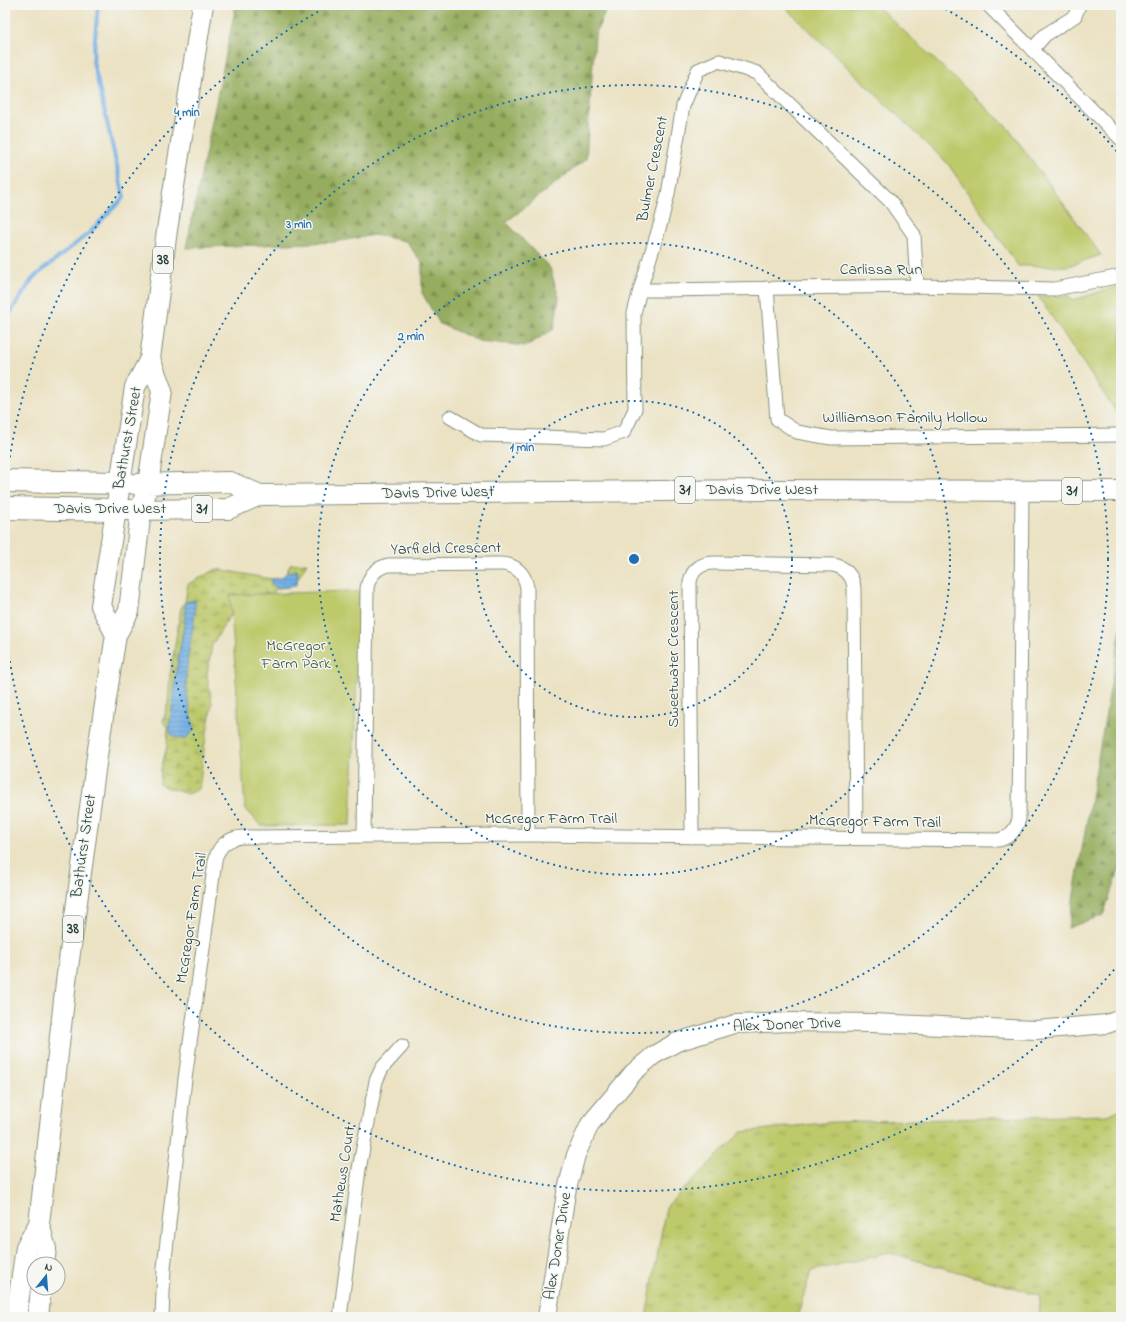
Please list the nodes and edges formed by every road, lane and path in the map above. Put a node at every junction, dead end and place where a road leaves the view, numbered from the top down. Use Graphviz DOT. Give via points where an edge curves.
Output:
graph roads {
  1 [pos="204,5"];
  2 [pos="988,5"];
  3 [pos="1080,5"];
  4 [pos="1032,50"];
  5 [pos="1121,139"];
  6 [pos="1121,276"];
  7 [pos="917,286"];
  8 [pos="767,288"];
  9 [pos="640,290"];
  10 [pos="150,359"];
  11 [pos="450,417"];
  12 [pos="1121,435"];
  13 [pos="5,481"];
  14 [pos="120,483"];
  15 [pos="148,484"];
  16 [pos="1022,491"];
  17 [pos="1121,491"];
  18 [pos="260,495"];
  19 [pos="5,508"];
  20 [pos="116,510"];
  21 [pos="141,510"];
  22 [pos="116,635"];
  23 [pos="528,835"];
  24 [pos="364,836"];
  25 [pos="692,837"];
  26 [pos="856,838"];
  27 [pos="1121,1019"];
  28 [pos="402,1046"];
  29 [pos="39,1224"];
  30 [pos="45,1256"];
  31 [pos="40,1296"];
  32 [pos="16,1317"];
  33 [pos="38,1317"];
  34 [pos="162,1317"];
  35 [pos="340,1317"];
  36 [pos="547,1317"];
  1 -- 10 [label="main road, Bathurst Street / 38" via="166,230"];
  2 -- 4 [label="street"];
  3 -- 4 [label="street" via="1075,16 1045,35"];
  4 -- 5 [label="street"];
  6 -- 7 [label="street, Carlissa Run" via="1056,289"];
  7 -- 8 [label="street, Carlissa Run"];
  7 -- 9 [label="street, Bulmer Crescent" via="914,235 890,201 757,73 719,61 698,70 683,106 668,194"];
  8 -- 9 [label="street, Carlissa Run"];
  8 -- 12 [label="street, Williamson Family Hollow" via="777,419 797,432 831,438"];
  9 -- 11 [label="street, Bulmer Crescent" via="634,313 635,409 624,432 604,439 481,435"];
  10 -- 14 [label="main road, Bathurst Street / 38" via="134,387"];
  10 -- 15 [label="main road, Bathurst Street / 38" via="162,391"];
  13 -- 14 [label="highway, Davis Drive West / 31"];
  14 -- 15 [label="main road, Davis Drive West / 31"];
  14 -- 20 [label="main road, Bathurst Street / 38"];
  15 -- 18 [label="main road, Davis Drive West / 31" via="230,482"];
  15 -- 21 [label="main road, Bathurst Street / 38"];
  16 -- 17 [label="main road, Davis Drive West / 31"];
  16 -- 18 [label="main road, Davis Drive West / 31" via="757,490"];
  16 -- 26 [label="street, McGregor Farm Trail" via="1017,825 1009,835 998,840"];
  18 -- 21 [label="main road, Davis Drive West / 31" via="228,509"];
  19 -- 20 [label="highway, Davis Drive West / 31"];
  20 -- 21 [label="main road, Davis Drive West / 31"];
  20 -- 22 [label="main road, Bathurst Street / 38" via="101,606"];
  21 -- 22 [label="main road, Bathurst Street / 38" via="129,611"];
  22 -- 29 [label="main road, Bathurst Street / 38" via="66,982"];
  23 -- 24 [label="street, McGregor Farm Trail"];
  23 -- 24 [label="street, Yarfield Crescent" via="527,588 523,577 515,568 492,564 388,565 378,569 370,578 367,588"];
  23 -- 25 [label="street, McGregor Farm Trail"];
  24 -- 34 [label="street, McGregor Farm Trail" via="243,836 227,842 218,852 185,1079 164,1268"];
  25 -- 26 [label="street, McGregor Farm Trail"];
  25 -- 26 [label="street, Sweetwater Crescent" via="690,582 699,566 714,563 833,565 843,569 853,581"];
  27 -- 36 [label="street, Alex Doner Drive" via="1107,1024 1036,1030 872,1023 735,1024 677,1042 654,1055 634,1072 590,1124 576,1155 566,1193"];
  28 -- 35 [label="street, Mathews Court" via="382,1068 376,1081 360,1169"];
  29 -- 30 [label="main road, Bathurst Street / 38" via="46,1249"];
  29 -- 32 [label="main road, Bathurst Street / 38" via="26,1248"];
  31 -- 33 [label="main road"];
}
